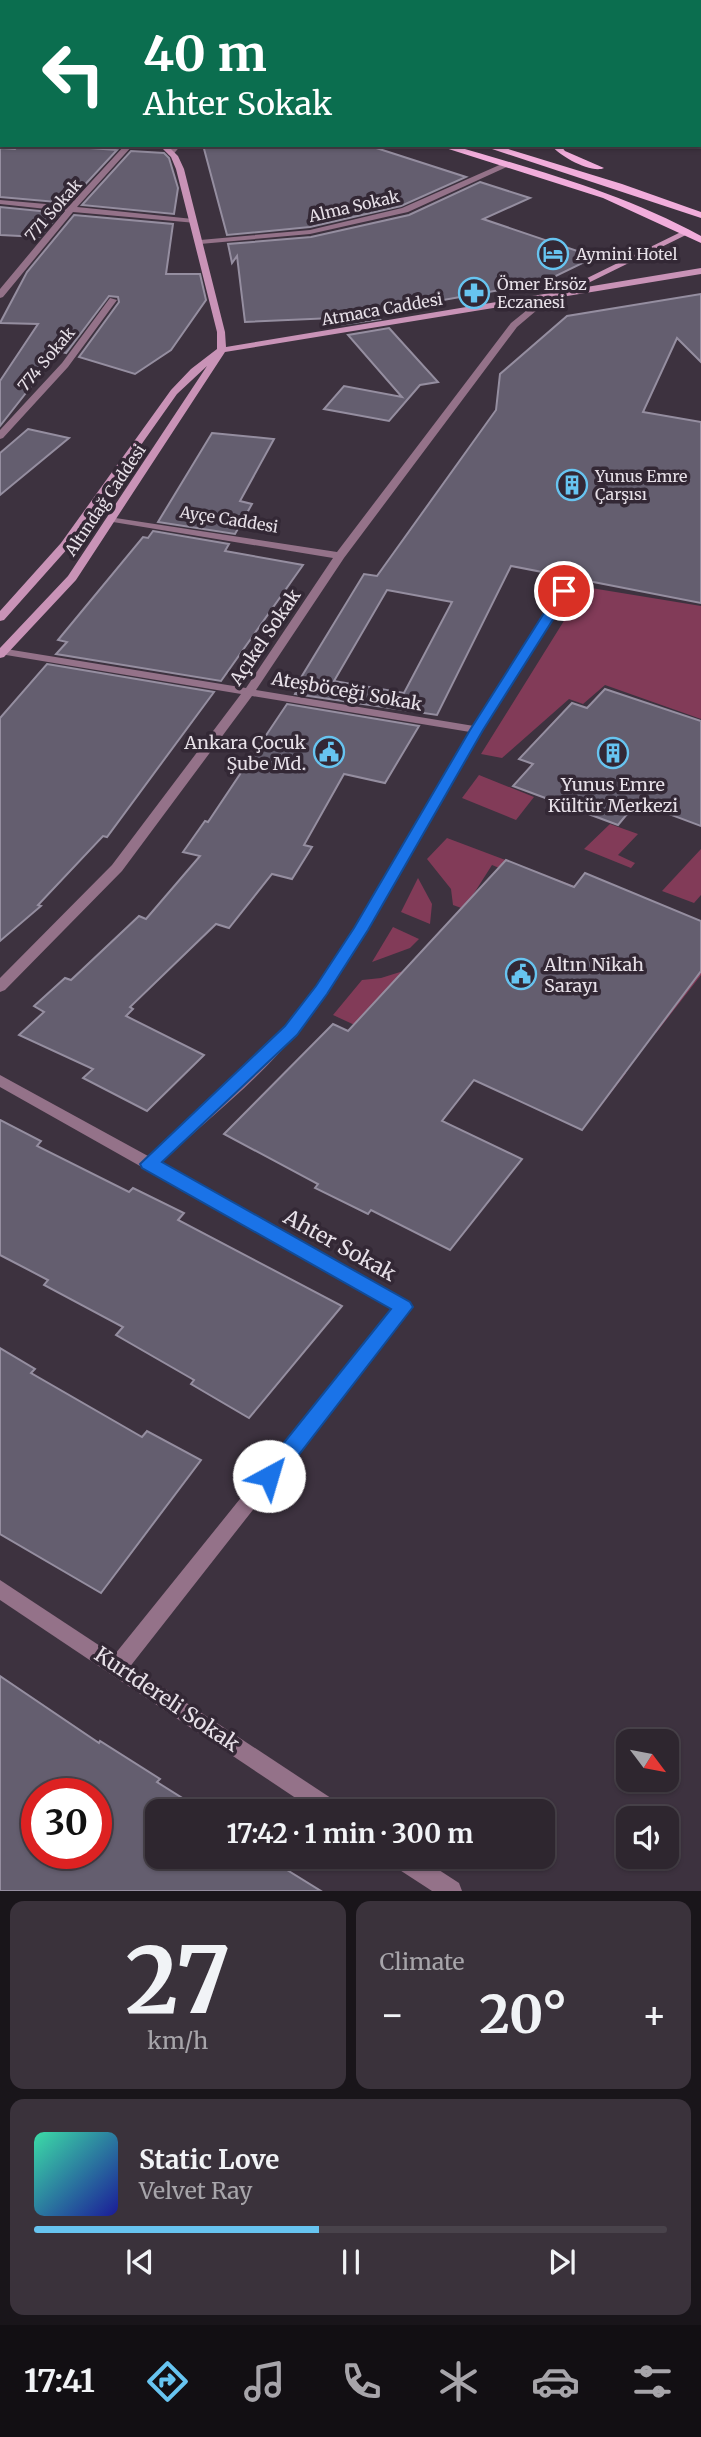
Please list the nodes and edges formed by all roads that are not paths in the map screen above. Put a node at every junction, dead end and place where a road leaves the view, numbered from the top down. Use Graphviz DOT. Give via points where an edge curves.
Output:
graph roads {
  1 [pos="128,147"];
  2 [pos="446,147"];
  3 [pos="488,147"];
  4 [pos="557,147"];
  5 [pos="174,150"];
  6 [pos="507,166"];
  7 [pos="0,202"];
  8 [pos="71,209"];
  9 [pos="701,214"];
  10 [pos="193,221"];
  11 [pos="688,232"];
  12 [pos="701,240"];
  13 [pos="200,242"];
  14 [pos="701,271"];
  15 [pos="0,295"];
  16 [pos="547,297"];
  17 [pos="113,300"];
  18 [pos="222,350"];
  19 [pos="0,436"];
  20 [pos="113,519"];
  21 [pos="340,556"];
  22 [pos="564,591"];
  23 [pos="0,618"];
  24 [pos="1,652"];
  25 [pos="249,692"];
  26 [pos="477,730"];
  27 [pos="0,987"];
  28 [pos="0,1080"];
  29 [pos="149,1164"];
  30 [pos="0,1589"];
  31 [pos="118,1666"];
  32 [pos="315,1799"];
  33 [pos="418,1869"];
  34 [pos="451,1891"];
  1 -- 8 [label="street, 771 Sokak"];
  2 -- 6 [label="main road"];
  3 -- 9 [label="main road"];
  4 -- 9 [label="main road" via="571,158 629,179"];
  5 -- 10 [label="main road"];
  6 -- 11 [label="main road" via="647,211"];
  6 -- 13 [label="street, Alma Sokak" via="405,210 310,232"];
  7 -- 8 [label="street"];
  8 -- 10 [label="street"];
  8 -- 15 [label="street, 771 Sokak"];
  10 -- 13 [label="main road"];
  11 -- 12 [label="main road"];
  11 -- 16 [label="main road, Atmaca Caddesi"];
  13 -- 18 [label="main road"];
  14 -- 16 [label="main road, Atmaca Caddesi"];
  16 -- 18 [label="main road, Atmaca Caddesi"];
  16 -- 21 [label="street, Açıkel Sokak" via="514,326"];
  17 -- 19 [label="street, 774 Sokak" via="65,365"];
  18 -- 20 [label="main road, Altındağ Caddesi"];
  18 -- 23 [label="main road, Altındağ Caddesi" via="179,386 65,545"];
  20 -- 21 [label="street, Ayçe Caddesi"];
  20 -- 24 [label="main road, Altındağ Caddesi" via="72,578"];
  21 -- 25 [label="street, Açıkel Sokak"];
  22 -- 26 [label="street"];
  24 -- 25 [label="street, Ateşböceği Sokak"];
  25 -- 26 [label="street, Ateşböceği Sokak"];
  25 -- 27 [label="street, Açıkel Sokak" via="117,869"];
  26 -- 29 [label="street" via="360,930 291,1031"];
  28 -- 29 [label="street, Ahter Sokak"];
  29 -- 31 [label="street, Ahter Sokak" via="404,1307"];
  30 -- 31 [label="street, Kurtdereli Sokak"];
  31 -- 32 [label="street, Kurtdereli Sokak"];
  33 -- 34 [label="street"];
}
